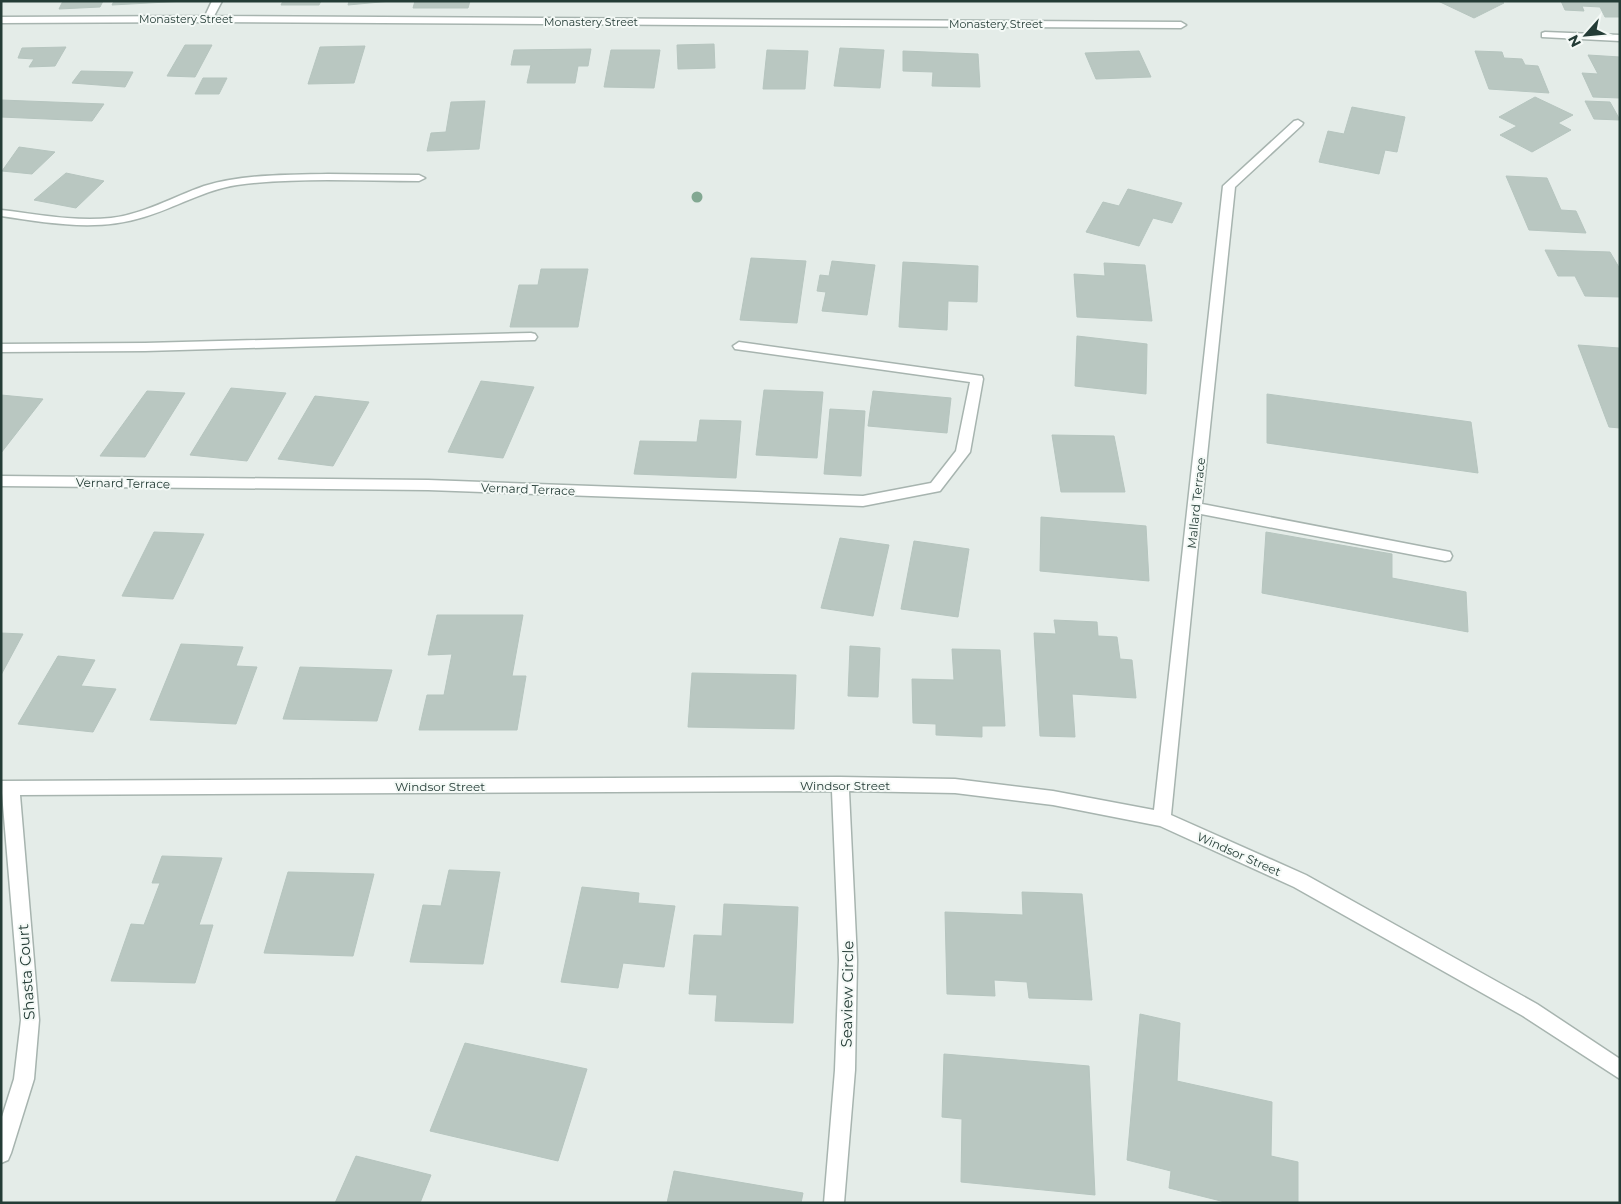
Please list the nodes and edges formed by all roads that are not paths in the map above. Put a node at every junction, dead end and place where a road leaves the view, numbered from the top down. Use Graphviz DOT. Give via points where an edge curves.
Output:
graph roads {
  1 [pos="217,1"];
  2 [pos="208,19"];
  3 [pos="1,20"];
  4 [pos="1181,25"];
  5 [pos="1545,35"];
  6 [pos="1620,38"];
  7 [pos="1298,123"];
  8 [pos="419,178"];
  9 [pos="1,213"];
  10 [pos="531,337"];
  11 [pos="739,346"];
  12 [pos="1,348"];
  13 [pos="1,481"];
  14 [pos="1195,508"];
  15 [pos="1445,556"];
  16 [pos="840,784"];
  17 [pos="6,788"];
  18 [pos="1162,819"];
  19 [pos="1620,1070"];
  20 [pos="1,1153"];
  21 [pos="834,1203"];
  1 -- 2 [label="street"];
  2 -- 3 [label="street, Monastery Street"];
  2 -- 4 [label="street, Monastery Street"];
  5 -- 6 [label="street"];
  7 -- 14 [label="street, Mallard Terrace" via="1229,186"];
  8 -- 9 [label="street" via="303,178 236,182 127,218 102,222"];
  10 -- 12 [label="street"];
  11 -- 13 [label="street, Vernard Terrace" via="977,379 963,452 935,487 863,501 428,485"];
  14 -- 15 [label="street"];
  14 -- 18 [label="street, Mallard Terrace"];
  16 -- 17 [label="street, Windsor Street"];
  16 -- 18 [label="street, Windsor Street" via="955,786 1053,798"];
  16 -- 21 [label="street, Seaview Circle" via="848,960 845,1070"];
  17 -- 20 [label="street, Shasta Court" via="30,1020 24,1079"];
  18 -- 19 [label="street, Windsor Street" via="1300,880 1530,1010"];
}
